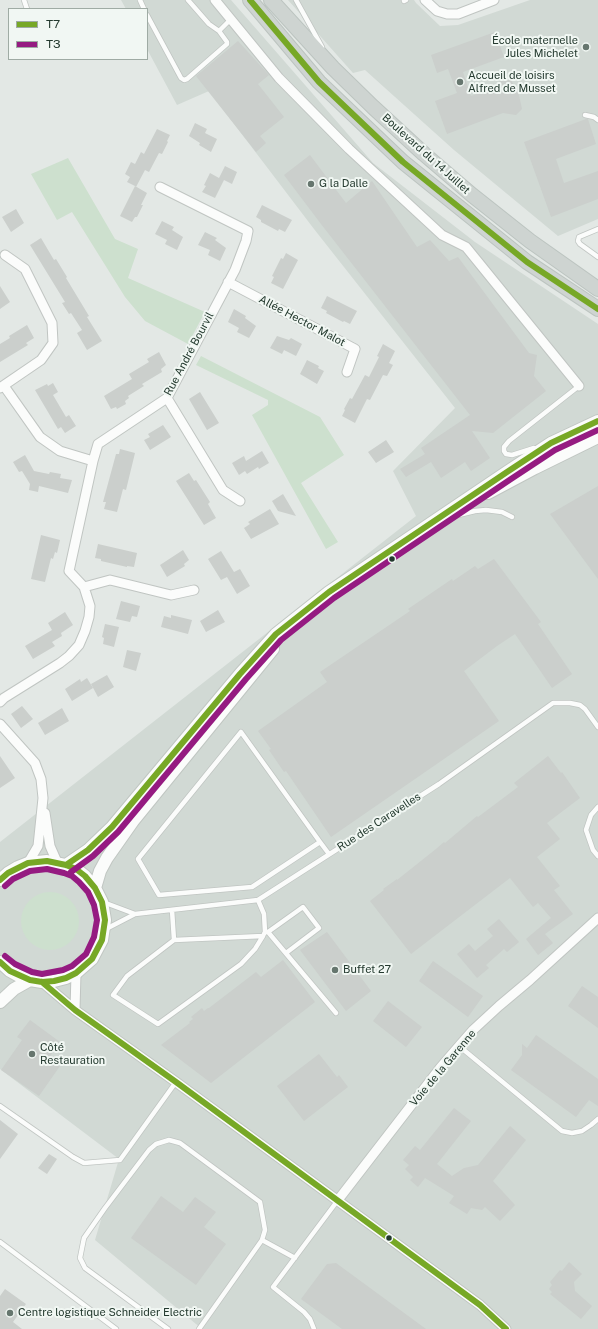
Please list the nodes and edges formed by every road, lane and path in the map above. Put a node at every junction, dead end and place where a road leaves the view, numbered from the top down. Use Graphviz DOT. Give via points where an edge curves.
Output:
graph roads {
  1 [pos="188,0"];
  2 [pos="215,0"];
  3 [pos="250,0"];
  4 [pos="271,0"];
  5 [pos="296,0"];
  6 [pos="425,0"];
  7 [pos="494,0"];
  8 [pos="148,17"];
  9 [pos="231,19"];
  10 [pos="219,32"];
  11 [pos="333,68"];
  12 [pos="585,115"];
  13 [pos="598,120"];
  14 [pos="160,187"];
  15 [pos="598,229"];
  16 [pos="5,255"];
  17 [pos="598,256"];
  18 [pos="228,282"];
  19 [pos="598,289"];
  20 [pos="597,309"];
  21 [pos="347,372"];
  22 [pos="579,386"];
  23 [pos="2,387"];
  24 [pos="167,398"];
  25 [pos="598,421"];
  26 [pos="598,437"];
  27 [pos="551,443"];
  28 [pos="93,461"];
  29 [pos="240,501"];
  30 [pos="512,517"];
  31 [pos="450,518"];
  32 [pos="84,587"];
  33 [pos="194,590"];
  34 [pos="0,702"];
  35 [pos="0,724"];
  36 [pos="598,727"];
  37 [pos="42,798"];
  38 [pos="598,807"];
  39 [pos="320,842"];
  40 [pos="329,854"];
  41 [pos="598,856"];
  42 [pos="28,863"];
  43 [pos="62,863"];
  44 [pos="0,880"];
  45 [pos="95,888"];
  46 [pos="258,900"];
  47 [pos="102,902"];
  48 [pos="172,910"];
  49 [pos="135,914"];
  50 [pos="598,918"];
  51 [pos="104,930"];
  52 [pos="265,933"];
  53 [pos="174,940"];
  54 [pos="286,953"];
  55 [pos="0,962"];
  56 [pos="76,973"];
  57 [pos="36,981"];
  58 [pos="0,1002"];
  59 [pos="75,1010"];
  60 [pos="336,1013"];
  61 [pos="459,1046"];
  62 [pos="176,1082"];
  63 [pos="0,1106"];
  64 [pos="598,1119"];
  65 [pos="338,1200"];
  66 [pos="262,1240"];
  67 [pos="0,1242"];
  68 [pos="295,1258"];
  69 [pos="116,1329"];
  70 [pos="168,1329"];
  71 [pos="199,1329"];
  72 [pos="314,1329"];
  73 [pos="506,1329"];
  1 -- 10 [label="lane" via="209,25"];
  2 -- 9 [label="street"];
  3 -- 20 [label="main road, Boulevard du 14 Juillet" via="319,82 404,162 527,262"];
  4 -- 11 [label="main road, Boulevard du 14 Juillet"];
  5 -- 11 [label="lane"];
  6 -- 7 [label="street" via="437,11 447,14 458,14"];
  8 -- 10 [label="lane" via="184,80 227,44"];
  9 -- 10 [label="lane"];
  9 -- 22 [label="street" via="280,78 349,149 442,235 466,247"];
  11 -- 19 [label="main road, Boulevard du 14 Juillet" via="413,144 472,195 530,241"];
  12 -- 13 [label="lane" via="594,116"];
  14 -- 18 [label="street, Rue André Bourvil" via="248,231 235,270"];
  15 -- 17 [label="lane" via="579,237 578,242"];
  16 -- 23 [label="street" via="25,269 52,323 53,344 41,360"];
  18 -- 21 [label="street, Allée Hector Malot" via="355,349"];
  18 -- 24 [label="street, Rue André Bourvil"];
  22 -- 27 [label="lane" via="509,441 504,451 512,455"];
  23 -- 28 [label="street" via="40,437 60,451"];
  24 -- 28 [label="street, Rue André Bourvil" via="98,444"];
  24 -- 29 [label="street" via="223,490"];
  25 -- 27 [label="main road"];
  26 -- 31 [label="main road" via="501,486"];
  27 -- 43 [label="main road" via="329,592 276,634 112,827 88,850"];
  28 -- 32 [label="street, Rue André Bourvil" via="69,571"];
  30 -- 31 [label="lane" via="502,512 486,510"];
  31 -- 45 [label="main road" via="304,618 275,647 133,821 107,858"];
  32 -- 33 [label="street" via="110,580 171,595"];
  32 -- 34 [label="street" via="90,606 89,617 79,645 70,656"];
  35 -- 37 [label="street" via="35,763 41,779"];
  36 -- 40 [label="lane, Rue des Caravelles" via="580,705 553,703 439,784"];
  37 -- 42 [label="street" via="38,846"];
  37 -- 43 [label="street" via="50,846"];
  38 -- 41 [label="lane" via="590,815 586,830 593,850"];
  39 -- 39 [label="lane" via="241,732 138,859 159,895 252,887"];
  39 -- 40 [label="lane"];
  40 -- 46 [label="lane, Rue des Caravelles"];
  42 -- 43 [label="main road"];
  42 -- 44 [label="main road"];
  43 -- 45 [label="main road" via="76,869"];
  45 -- 47 [label="main road"];
  46 -- 48 [label="lane, Rue des Caravelles"];
  46 -- 52 [label="lane" via="264,914"];
  47 -- 49 [label="lane"];
  47 -- 51 [label="main road"];
  48 -- 49 [label="lane, Rue des Caravelles"];
  48 -- 53 [label="lane"];
  49 -- 51 [label="lane"];
  50 -- 61 [label="street, Voie de la Garenne" via="498,1006"];
  51 -- 56 [label="main road" via="95,954"];
  52 -- 53 [label="lane"];
  52 -- 53 [label="lane" via="241,964 158,1024 113,995 127,976"];
  52 -- 54 [label="lane"];
  52 -- 54 [label="lane" via="303,907 319,928"];
  54 -- 60 [label="lane"];
  55 -- 57 [label="main road" via="19,976"];
  56 -- 57 [label="main road" via="54,981"];
  56 -- 59 [label="street"];
  57 -- 58 [label="main road" via="14,989"];
  57 -- 59 [label="street"];
  59 -- 62 [label="street"];
  61 -- 64 [label="lane" via="562,1131 582,1131"];
  61 -- 65 [label="street, Voie de la Garenne"];
  62 -- 63 [label="lane" via="120,1160 84,1163"];
  62 -- 65 [label="street"];
  65 -- 68 [label="lane"];
  65 -- 73 [label="street" via="480,1306"];
  66 -- 68 [label="lane"];
  66 -- 70 [label="lane" via="265,1230 260,1202 180,1143 168,1140 156,1144 149,1150 84,1238 80,1258 85,1268"];
  66 -- 71 [label="lane"];
  67 -- 69 [label="lane"];
  68 -- 72 [label="lane" via="273,1287 304,1312"];
}
